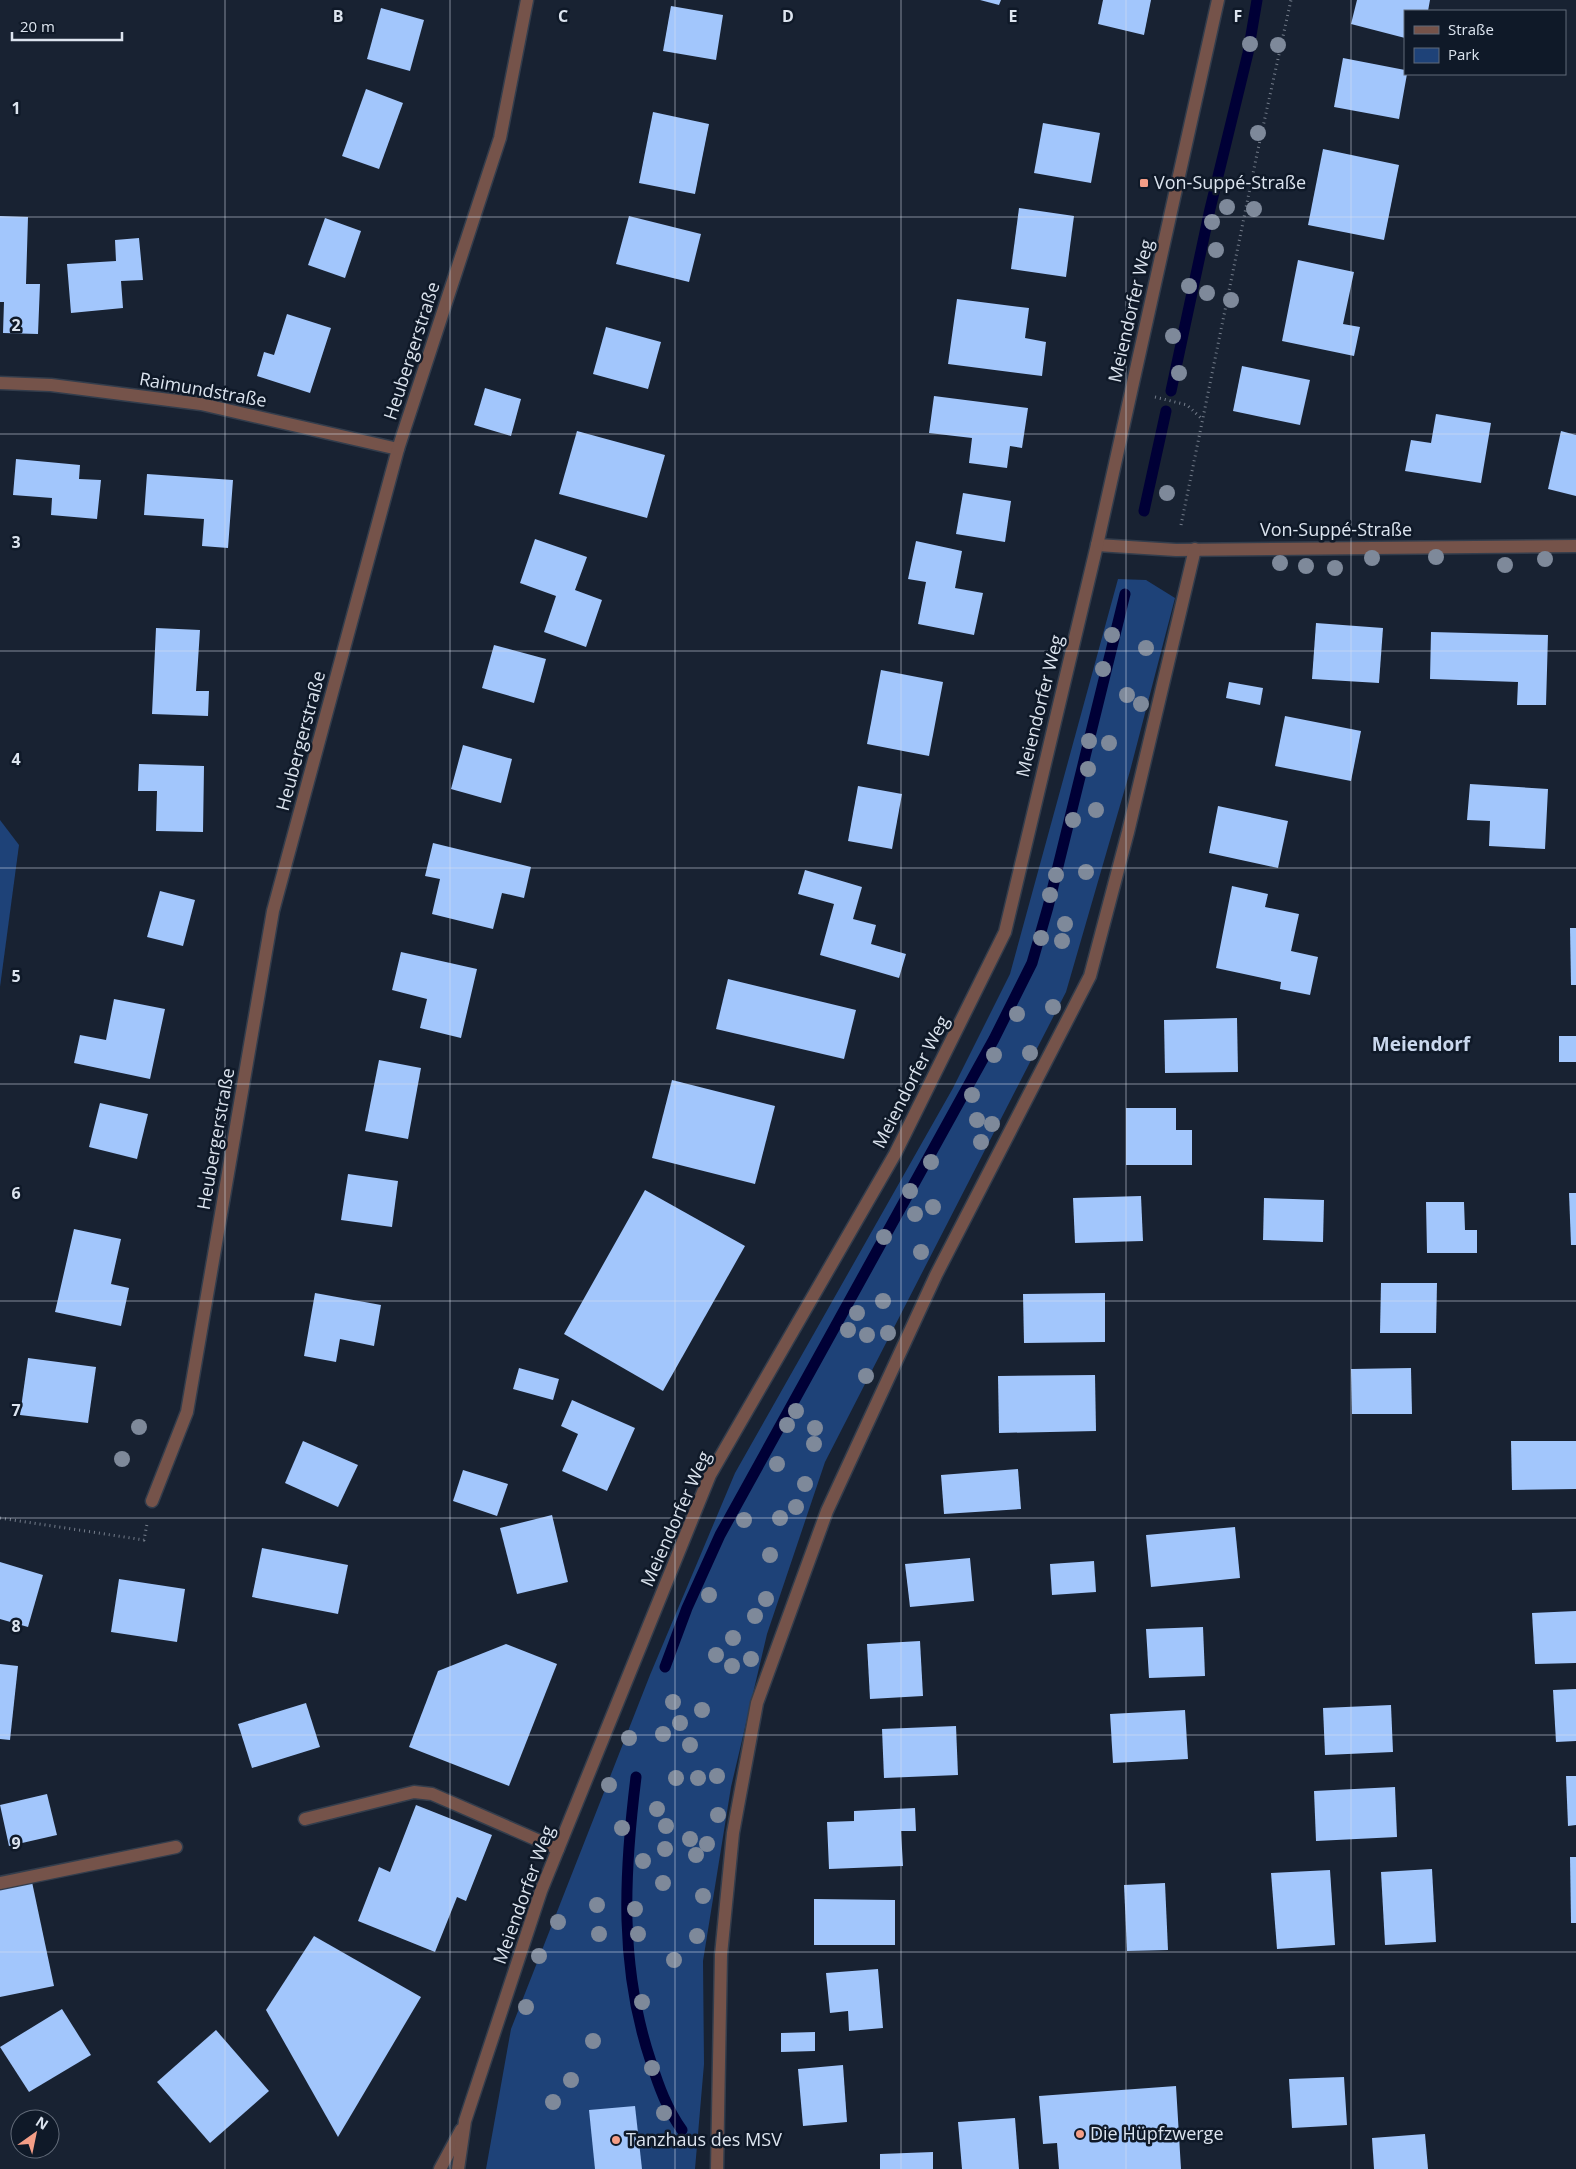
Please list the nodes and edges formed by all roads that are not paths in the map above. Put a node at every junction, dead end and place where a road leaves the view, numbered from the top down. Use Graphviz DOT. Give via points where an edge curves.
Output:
graph roads {
  1 [pos="527,0"];
  2 [pos="1218,0"];
  3 [pos="0,383"];
  4 [pos="398,449"];
  5 [pos="1097,545"];
  6 [pos="1576,546"];
  7 [pos="1196,549"];
  8 [pos="152,1502"];
  9 [pos="305,1818"];
  10 [pos="176,1847"];
  11 [pos="558,1849"];
  12 [pos="0,1883"];
  13 [pos="465,2121"];
  14 [pos="440,2169"];
  15 [pos="458,2169"];
  16 [pos="717,2169"];
  1 -- 4 [label="street, Heubergerstraße" via="500,138"];
  2 -- 5 [label="street, Meiendorfer Weg"];
  3 -- 4 [label="street, Raimundstraße" via="51,385 201,404"];
  4 -- 8 [label="street, Heubergerstraße" via="273,911 187,1412"];
  5 -- 7 [label="street, Von-Suppé-Straße"];
  5 -- 11 [label="street, Meiendorfer Weg" via="1005,932 895,1154 710,1476"];
  6 -- 7 [label="street, Von-Suppé-Straße"];
  7 -- 16 [label="street" via="1090,976 936,1275 827,1511 757,1703 733,1833 721,1955"];
  9 -- 11 [label="street" via="414,1792 432,1794"];
  10 -- 12 [label="street"];
  11 -- 13 [label="street, Meiendorfer Weg"];
  13 -- 14 [label="street"];
  13 -- 15 [label="street"];
}
